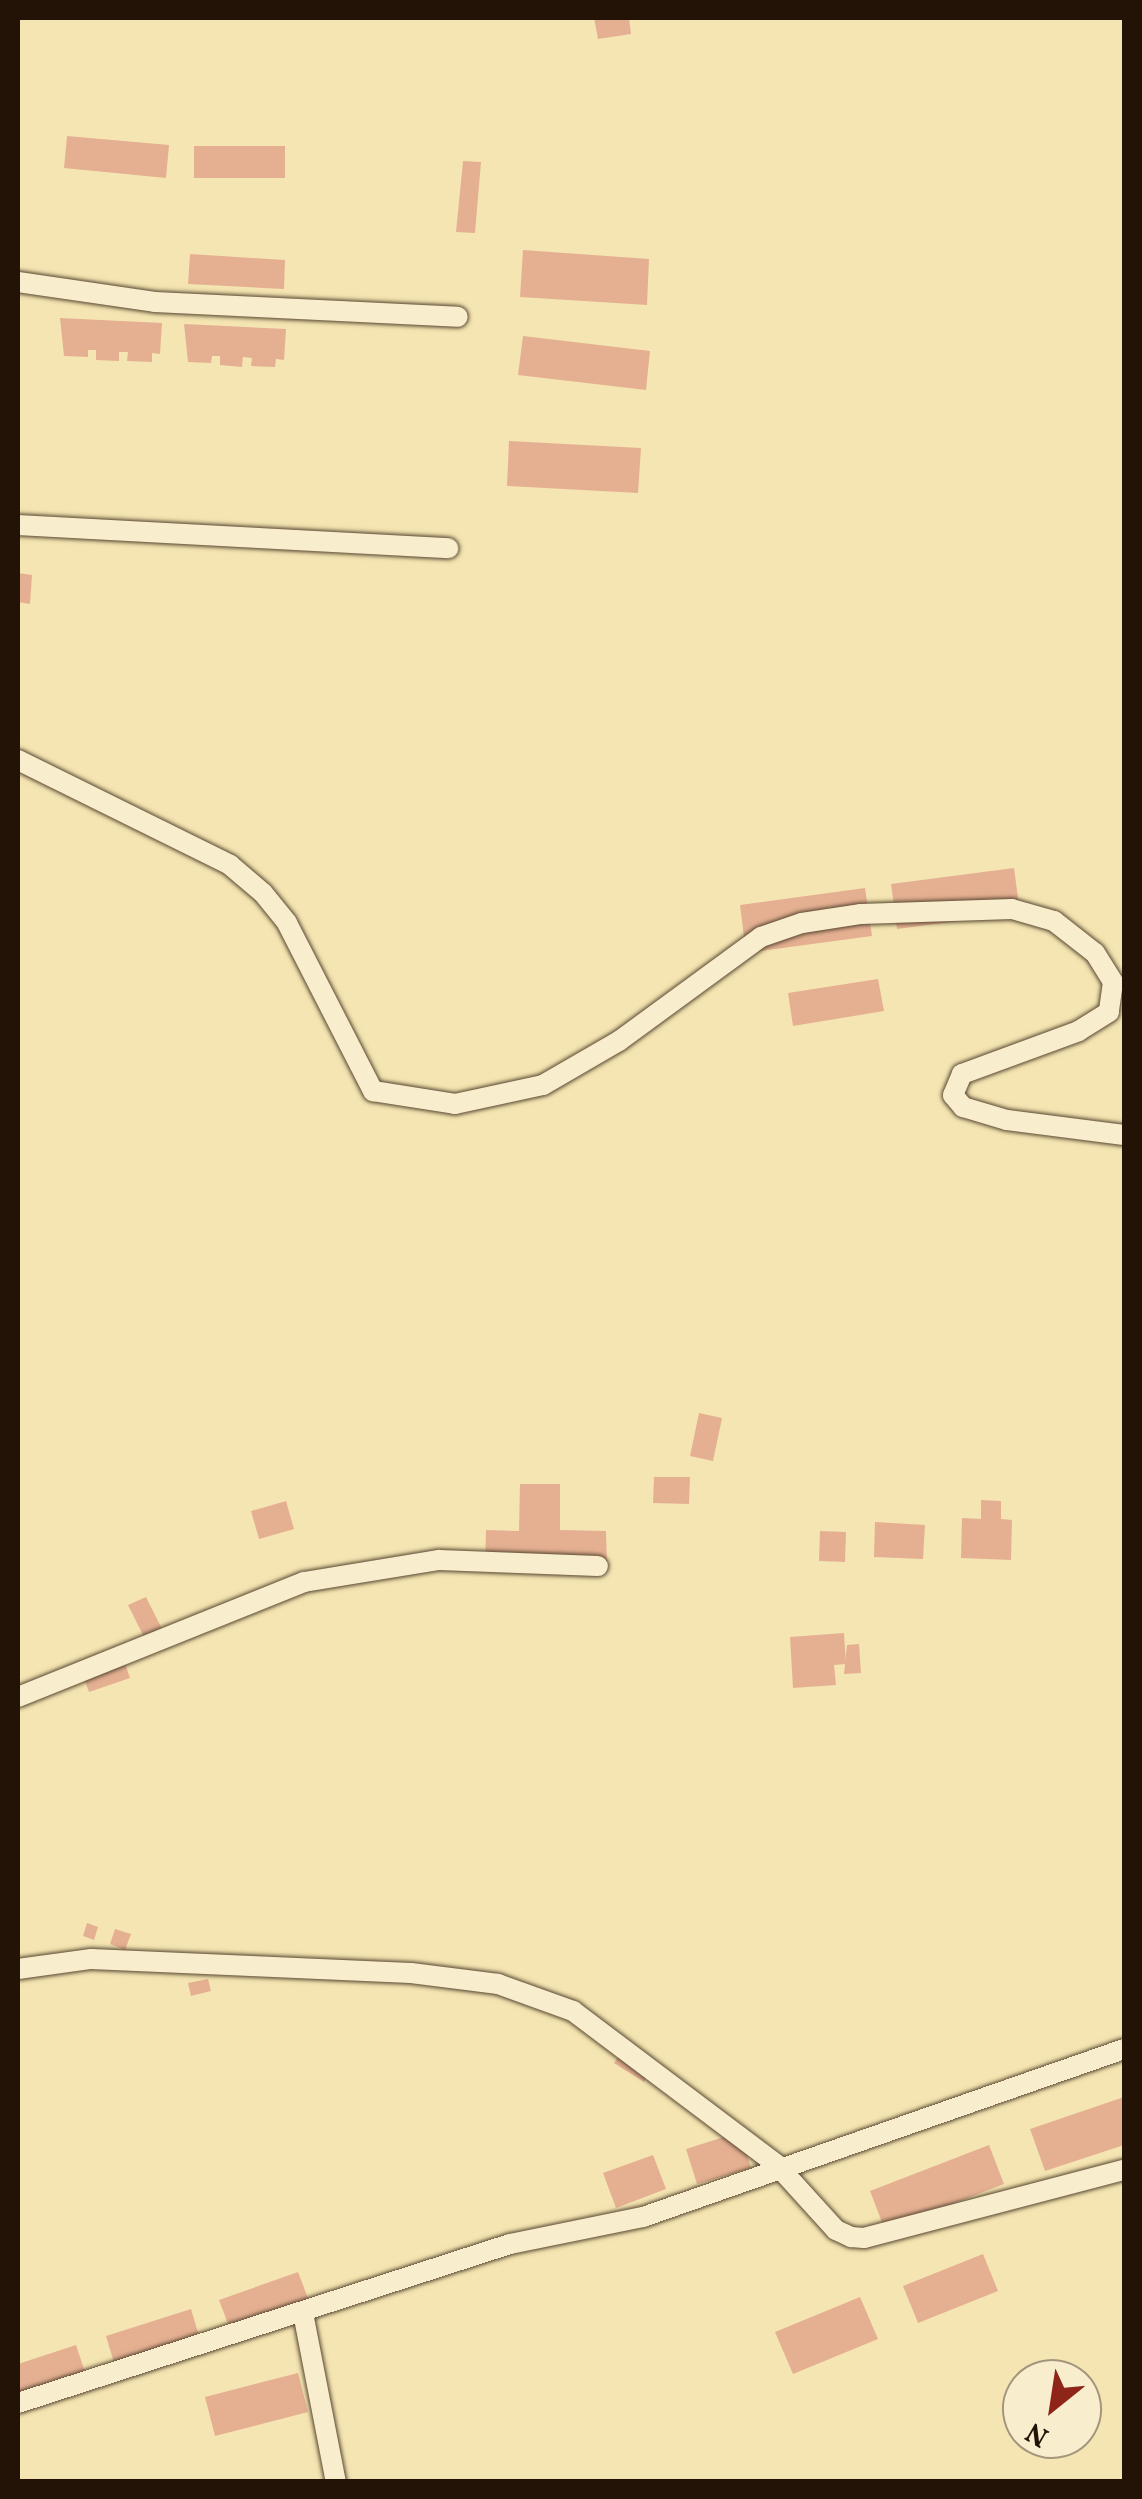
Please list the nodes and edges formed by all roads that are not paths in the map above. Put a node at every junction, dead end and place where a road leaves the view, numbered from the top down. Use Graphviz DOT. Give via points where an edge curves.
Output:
graph roads {
  1 [pos="18,282"];
  2 [pos="458,317"];
  3 [pos="18,525"];
  4 [pos="448,548"];
  5 [pos="18,760"];
  6 [pos="1124,1135"];
  7 [pos="598,1566"];
  8 [pos="18,1697"];
  9 [pos="18,1969"];
  10 [pos="1124,2049"];
  11 [pos="777,2166"];
  12 [pos="1124,2170"];
  13 [pos="303,2313"];
  14 [pos="18,2403"];
  15 [pos="336,2482"];
  1 -- 2 [label="street" via="155,302"];
  3 -- 4 [label="street"];
  5 -- 6 [label="street" via="230,866 263,893 287,923 373,1091 456,1104 543,1085 619,1041 761,937 802,922 1012,909 1054,921 1095,953 1113,982 1108,1012 1079,1031 962,1074 954,1095 963,1107 1007,1120"];
  7 -- 8 [label="street" via="439,1560 304,1582"];
  9 -- 11 [label="street" via="91,1959 412,1973 498,1984 572,2011"];
  10 -- 11 [label="street"];
  11 -- 12 [label="street" via="836,2230 864,2238"];
  11 -- 13 [label="street" via="643,2217 510,2244"];
  13 -- 14 [label="street"];
  13 -- 15 [label="street"];
}
